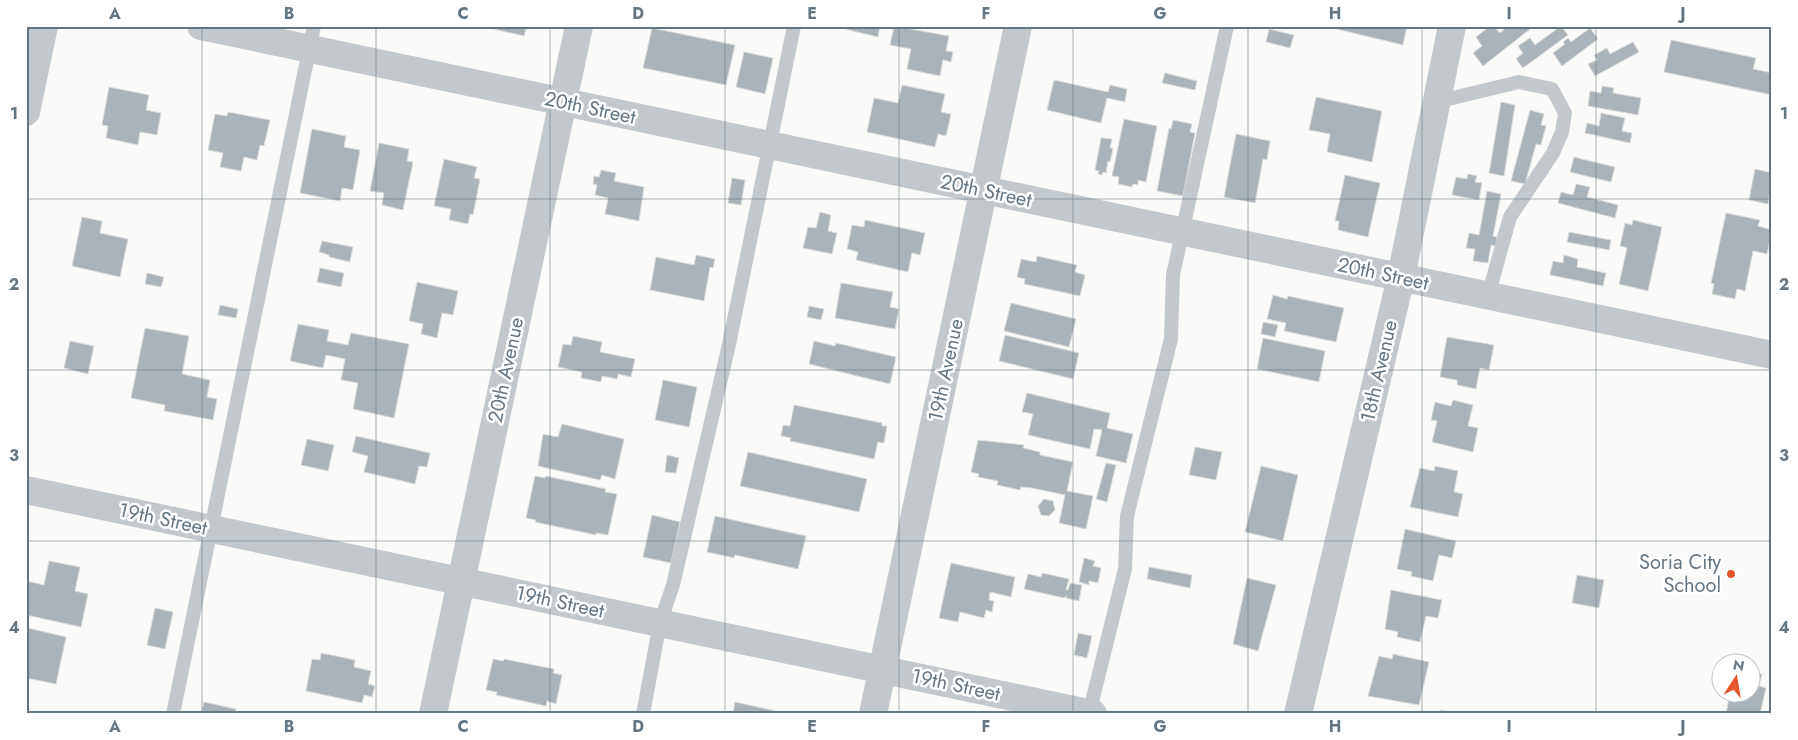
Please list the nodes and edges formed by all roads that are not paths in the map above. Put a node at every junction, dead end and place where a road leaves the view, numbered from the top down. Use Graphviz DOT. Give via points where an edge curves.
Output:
graph roads {
  1 [pos="44,26"];
  2 [pos="201,26"];
  3 [pos="579,26"];
  4 [pos="794,26"];
  5 [pos="1018,26"];
  6 [pos="1226,26"];
  7 [pos="1452,26"];
  8 [pos="311,38"];
  9 [pos="563,102"];
  10 [pos="1436,102"];
  11 [pos="26,112"];
  12 [pos="768,145"];
  13 [pos="984,190"];
  14 [pos="1182,232"];
  15 [pos="1401,277"];
  16 [pos="1488,296"];
  17 [pos="1772,355"];
  18 [pos="26,490"];
  19 [pos="211,529"];
  20 [pos="461,581"];
  21 [pos="660,623"];
  22 [pos="883,670"];
  23 [pos="1090,713"];
  24 [pos="173,714"];
  25 [pos="433,714"];
  26 [pos="643,714"];
  27 [pos="873,714"];
  28 [pos="1298,714"];
  1 -- 11 [label="street"];
  2 -- 8 [label="street, 20th Street"];
  3 -- 9 [label="street, 20th Avenue"];
  4 -- 12 [label="lane"];
  5 -- 13 [label="street, 19th Avenue"];
  6 -- 14 [label="lane"];
  7 -- 10 [label="street, 18th Avenue"];
  8 -- 9 [label="street, 20th Street"];
  8 -- 19 [label="lane"];
  9 -- 12 [label="street, 20th Street"];
  9 -- 20 [label="street, 20th Avenue"];
  10 -- 15 [label="street, 18th Avenue"];
  10 -- 16 [label="lane" via="1520,82 1552,89 1565,113 1562,132 1553,153 1510,217"];
  12 -- 13 [label="street, 20th Street"];
  12 -- 21 [label="lane" via="726,358 673,585"];
  13 -- 14 [label="street, 20th Street"];
  13 -- 22 [label="street, 19th Avenue"];
  14 -- 15 [label="street, 20th Street"];
  14 -- 23 [label="lane" via="1173,275 1171,338 1127,516 1125,569"];
  15 -- 16 [label="street, 20th Street"];
  15 -- 28 [label="street, 18th Avenue"];
  16 -- 17 [label="street, 20th Street"];
  18 -- 19 [label="street, 19th Street"];
  19 -- 20 [label="street, 19th Street"];
  19 -- 24 [label="lane"];
  20 -- 21 [label="street, 19th Street"];
  20 -- 25 [label="street, 20th Avenue"];
  21 -- 22 [label="street, 19th Street"];
  21 -- 26 [label="lane"];
  22 -- 23 [label="street, 19th Street"];
  22 -- 27 [label="street, 19th Avenue"];
}
